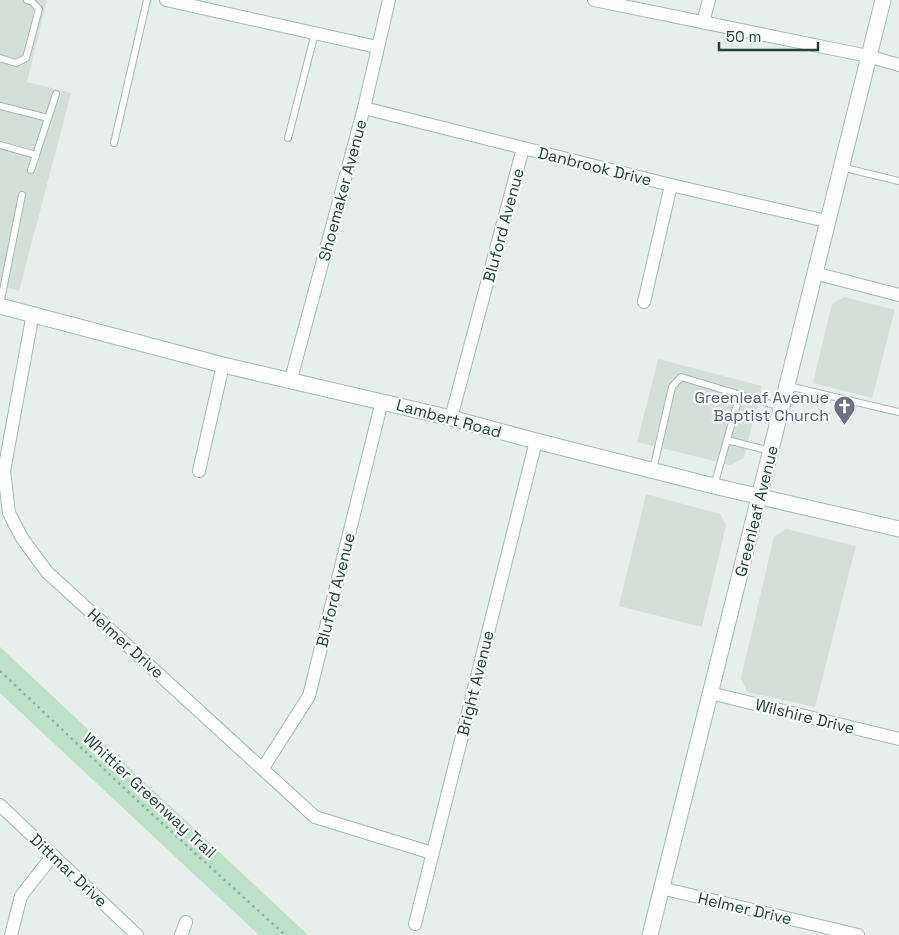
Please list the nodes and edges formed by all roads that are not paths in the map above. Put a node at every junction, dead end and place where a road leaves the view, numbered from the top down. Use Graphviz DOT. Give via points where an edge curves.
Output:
graph roads {
  1 [pos="27,0"];
  2 [pos="147,0"];
  3 [pos="166,0"];
  4 [pos="389,0"];
  5 [pos="594,0"];
  6 [pos="709,0"];
  7 [pos="882,0"];
  8 [pos="703,22"];
  9 [pos="315,33"];
  10 [pos="377,47"];
  11 [pos="868,56"];
  12 [pos="0,58"];
  13 [pos="899,65"];
  14 [pos="56,94"];
  15 [pos="0,106"];
  16 [pos="364,108"];
  17 [pos="48,118"];
  18 [pos="288,138"];
  19 [pos="114,143"];
  20 [pos="0,145"];
  21 [pos="523,148"];
  22 [pos="36,154"];
  23 [pos="840,166"];
  24 [pos="31,170"];
  25 [pos="899,181"];
  26 [pos="671,185"];
  27 [pos="22,194"];
  28 [pos="826,221"];
  29 [pos="814,273"];
  30 [pos="899,295"];
  31 [pos="644,302"];
  32 [pos="0,306"];
  33 [pos="34,314"];
  34 [pos="223,365"];
  35 [pos="291,379"];
  36 [pos="787,386"];
  37 [pos="740,394"];
  38 [pos="382,401"];
  39 [pos="781,407"];
  40 [pos="899,412"];
  41 [pos="451,418"];
  42 [pos="727,440"];
  43 [pos="536,441"];
  44 [pos="771,451"];
  45 [pos="653,470"];
  46 [pos="199,471"];
  47 [pos="714,486"];
  48 [pos="760,497"];
  49 [pos="899,529"];
  50 [pos="710,693"];
  51 [pos="899,739"];
  52 [pos="263,768"];
  53 [pos="0,805"];
  54 [pos="432,854"];
  55 [pos="53,855"];
  56 [pos="661,888"];
  57 [pos="186,922"];
  58 [pos="415,924"];
  59 [pos="11,935"];
  60 [pos="137,935"];
  61 [pos="181,935"];
  62 [pos="650,935"];
  63 [pos="858,935"];
  1 -- 12 [label="lane" via="39,9 26,58 16,62"];
  2 -- 19 [label="lane"];
  3 -- 9 [label="street"];
  4 -- 10 [label="street, Shoemaker Avenue"];
  5 -- 8 [label="street"];
  6 -- 8 [label="street"];
  7 -- 11 [label="street, Greenleaf Avenue"];
  8 -- 11 [label="street"];
  9 -- 10 [label="street"];
  9 -- 18 [label="lane"];
  10 -- 16 [label="street, Shoemaker Avenue"];
  11 -- 13 [label="street"];
  11 -- 23 [label="street, Greenleaf Avenue"];
  14 -- 17 [label="lane"];
  15 -- 17 [label="lane"];
  16 -- 21 [label="street, Danbrook Drive"];
  16 -- 35 [label="street, Shoemaker Avenue"];
  17 -- 22 [label="lane"];
  20 -- 22 [label="lane"];
  21 -- 26 [label="street, Danbrook Drive"];
  21 -- 41 [label="street, Bluford Avenue"];
  22 -- 24 [label="lane"];
  23 -- 25 [label="lane"];
  23 -- 28 [label="street, Greenleaf Avenue"];
  26 -- 28 [label="street, Danbrook Drive"];
  26 -- 31 [label="street"];
  27 -- 32 [label="lane"];
  28 -- 29 [label="street, Greenleaf Avenue"];
  29 -- 30 [label="street"];
  29 -- 36 [label="street, Greenleaf Avenue"];
  32 -- 33 [label="street, Lambert Road"];
  33 -- 34 [label="street, Lambert Road"];
  33 -- 52 [label="street, Helmer Drive" via="4,472 9,513 22,538 47,572"];
  34 -- 35 [label="street, Lambert Road"];
  34 -- 46 [label="street"];
  35 -- 38 [label="street, Lambert Road"];
  36 -- 39 [label="street, Greenleaf Avenue"];
  36 -- 40 [label="lane"];
  37 -- 39 [label="lane"];
  37 -- 42 [label="lane"];
  37 -- 45 [label="lane" via="688,378 675,382"];
  38 -- 41 [label="street, Lambert Road"];
  38 -- 52 [label="street, Bluford Avenue" via="309,696"];
  39 -- 44 [label="street, Greenleaf Avenue"];
  41 -- 43 [label="street, Lambert Road"];
  42 -- 44 [label="lane"];
  42 -- 47 [label="lane"];
  43 -- 45 [label="street, Lambert Road"];
  43 -- 54 [label="street, Bright Avenue"];
  44 -- 48 [label="street, Greenleaf Avenue"];
  45 -- 47 [label="street, Lambert Road"];
  47 -- 48 [label="street, Lambert Road"];
  48 -- 49 [label="street, Lambert Road"];
  48 -- 50 [label="street, Greenleaf Avenue"];
  50 -- 51 [label="street, Wilshire Drive"];
  50 -- 56 [label="street, Greenleaf Avenue"];
  52 -- 54 [label="street, Helmer Drive" via="314,817"];
  53 -- 55 [label="street, Dittmar Drive"];
  54 -- 58 [label="street, Bright Avenue"];
  55 -- 59 [label="street" via="21,896"];
  55 -- 60 [label="street, Dittmar Drive"];
  56 -- 62 [label="street, Greenleaf Avenue"];
  56 -- 63 [label="street, Helmer Drive"];
  57 -- 61 [label="street"];
}
